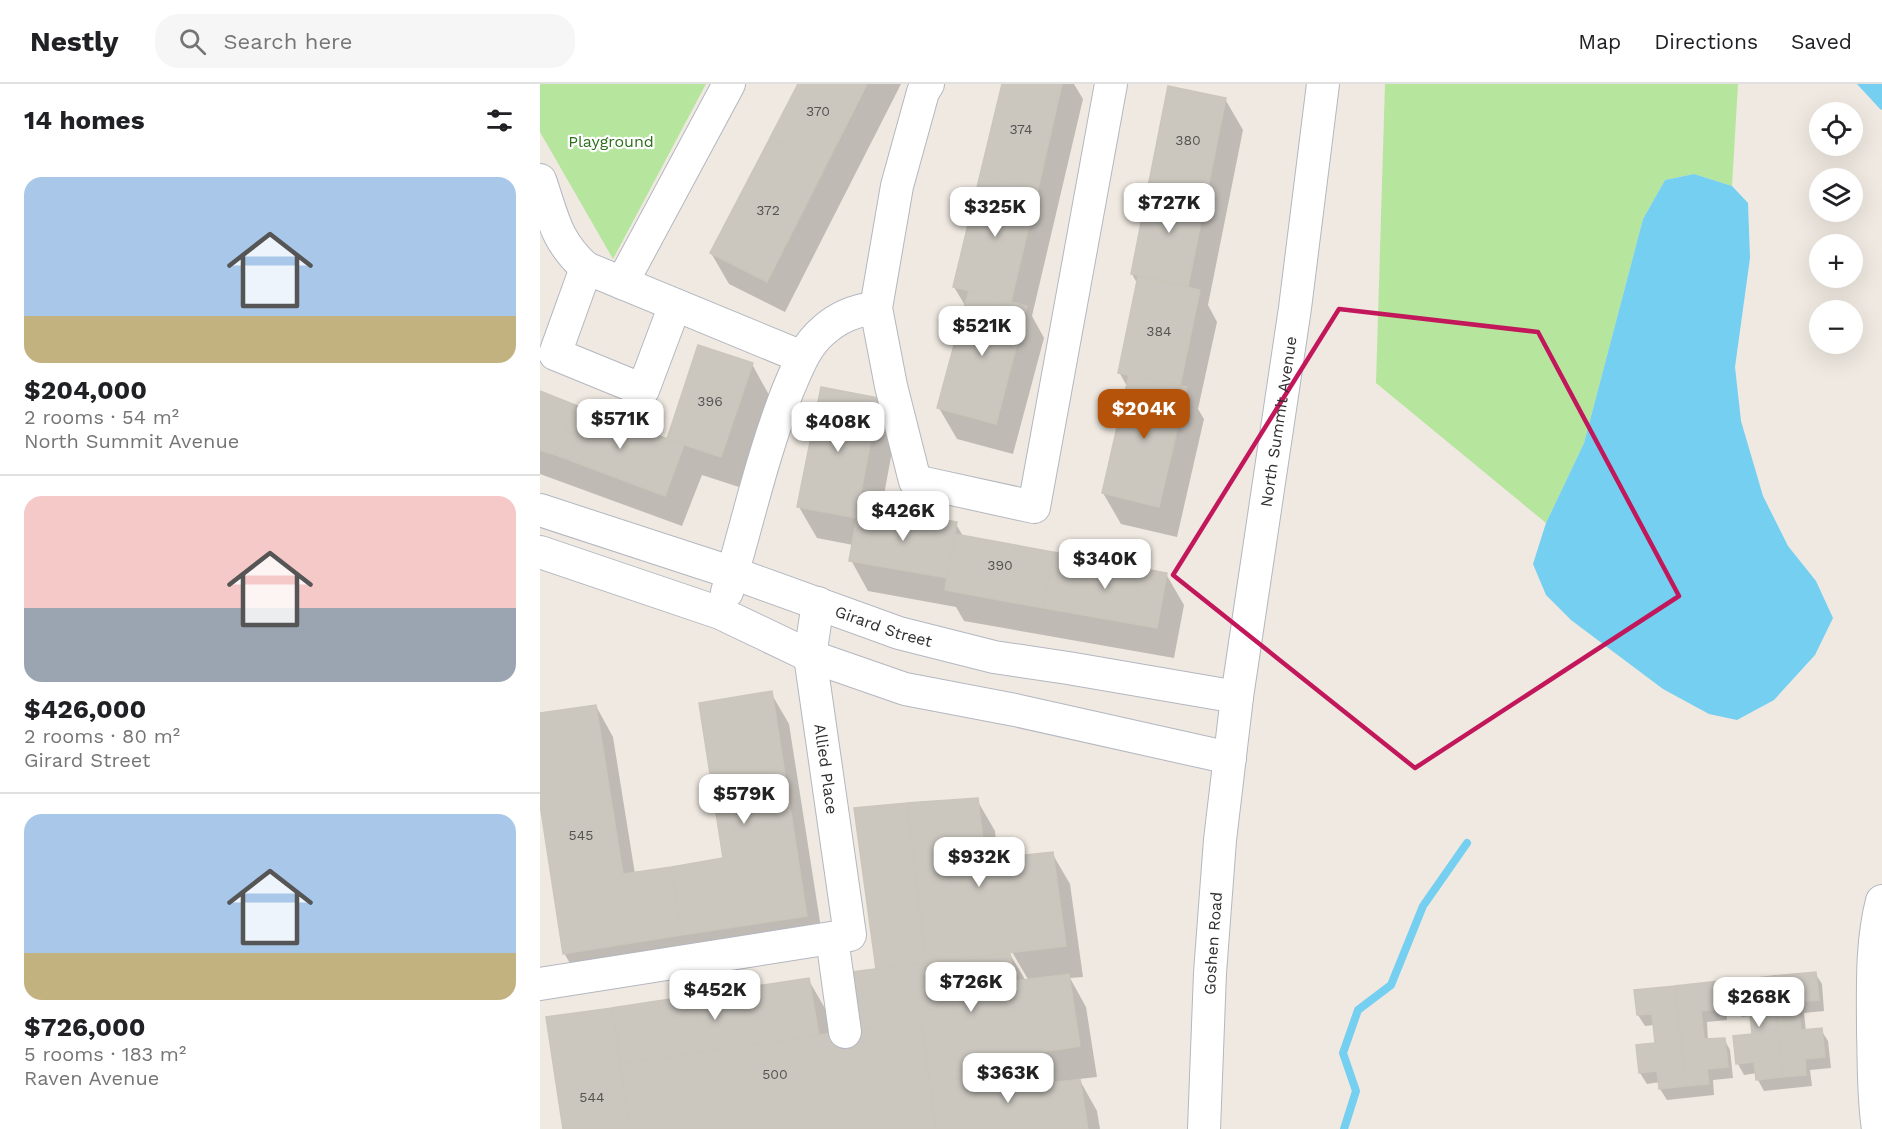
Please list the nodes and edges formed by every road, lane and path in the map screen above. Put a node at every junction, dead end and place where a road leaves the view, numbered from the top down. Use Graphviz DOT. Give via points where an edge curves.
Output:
graph roads {
  1 [pos="729,84"];
  2 [pos="928,84"];
  3 [pos="1111,84"];
  4 [pos="1323,84"];
  5 [pos="540,180"];
  6 [pos="586,268"];
  7 [pos="622,283"];
  8 [pos="675,305"];
  9 [pos="876,308"];
  10 [pos="802,357"];
  11 [pos="540,510"];
  12 [pos="540,552"];
  13 [pos="733,573"];
  14 [pos="818,603"];
  15 [pos="720,613"];
  16 [pos="810,656"];
  17 [pos="1238,698"];
  18 [pos="1230,758"];
  19 [pos="1882,901"];
  20 [pos="841,936"];
  21 [pos="540,984"];
  22 [pos="845,1032"];
  23 [pos="1878,1040"];
  24 [pos="1204,1129"];
  25 [pos="1878,1129"];
  1 -- 7 [label="street"];
  2 -- 9 [label="street" via="897,186"];
  3 -- 9 [label="street" via="1034,507 915,481"];
  4 -- 17 [label="street, North Summit Avenue"];
  5 -- 6 [label="street" via="561,241"];
  6 -- 7 [label="street"];
  6 -- 8 [label="street" via="555,354 643,390"];
  7 -- 8 [label="street"];
  8 -- 10 [label="street"];
  9 -- 10 [label="street" via="858,310 840,319 821,332"];
  10 -- 13 [label="street" via="772,430"];
  11 -- 13 [label="street, Girard Street"];
  12 -- 15 [label="street"];
  13 -- 14 [label="street, Girard Street"];
  13 -- 15 [label="street"];
  14 -- 16 [label="street, Allied Place"];
  14 -- 17 [label="street, Girard Street" via="899,633 994,657"];
  15 -- 16 [label="street"];
  16 -- 18 [label="street" via="905,689"];
  16 -- 20 [label="street, Allied Place"];
  17 -- 18 [label="street, North Summit Avenue"];
  18 -- 24 [label="street, Goshen Road" via="1213,933"];
  19 -- 23 [label="street" via="1873,959"];
  20 -- 21 [label="street"];
  20 -- 22 [label="street, Allied Place"];
  23 -- 25 [label="street" via="1874,1102"];
}
